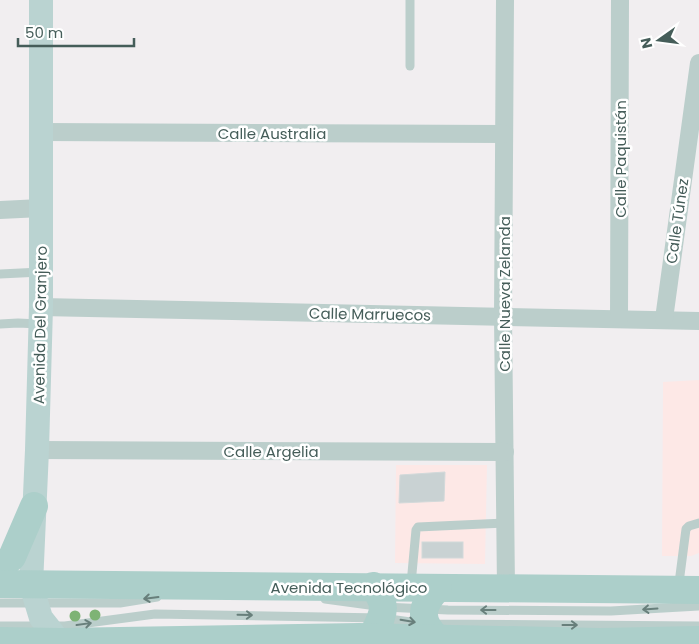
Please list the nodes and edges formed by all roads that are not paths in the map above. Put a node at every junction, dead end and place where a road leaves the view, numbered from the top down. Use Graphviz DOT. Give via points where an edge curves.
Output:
graph roads {
  1 [pos="41,0"];
  2 [pos="410,0"];
  3 [pos="504,0"];
  4 [pos="620,0"];
  5 [pos="699,63"];
  6 [pos="410,66"];
  7 [pos="41,132"];
  8 [pos="504,134"];
  9 [pos="41,208"];
  10 [pos="0,210"];
  11 [pos="41,272"];
  12 [pos="0,274"];
  13 [pos="40,316"];
  14 [pos="503,316"];
  15 [pos="619,319"];
  16 [pos="664,319"];
  17 [pos="699,321"];
  18 [pos="0,324"];
  19 [pos="37,450"];
  20 [pos="505,452"];
  21 [pos="34,506"];
  22 [pos="506,523"];
  23 [pos="699,523"];
  24 [pos="0,568"];
  25 [pos="0,584"];
  26 [pos="686,584"];
  27 [pos="506,588"];
  28 [pos="34,594"];
  29 [pos="165,598"];
  30 [pos="317,598"];
  31 [pos="0,604"];
  32 [pos="699,606"];
  33 [pos="427,609"];
  34 [pos="378,612"];
  35 [pos="0,626"];
  36 [pos="699,626"];
  37 [pos="54,635"];
  38 [pos="699,640"];
  39 [pos="0,641"];
  40 [pos="597,643"];
  1 -- 7 [label="main road, Avenida Del Granjero"];
  2 -- 6 [label="lane"];
  3 -- 8 [label="street, Calle Nueva Zelanda"];
  4 -- 15 [label="street, Calle Paquistán"];
  5 -- 16 [label="street, Calle Túnez"];
  7 -- 8 [label="street, Calle Australia"];
  7 -- 9 [label="main road, Avenida Del Granjero"];
  8 -- 14 [label="street, Calle Nueva Zelanda"];
  9 -- 10 [label="street"];
  9 -- 11 [label="main road, Avenida Del Granjero"];
  11 -- 12 [label="lane"];
  11 -- 13 [label="main road, Avenida Del Granjero"];
  13 -- 14 [label="street, Calle Marruecos"];
  13 -- 18 [label="lane" via="18,323"];
  13 -- 19 [label="main road, Avenida Del Granjero"];
  14 -- 15 [label="street, Calle Marruecos"];
  14 -- 20 [label="street, Calle Nueva Zelanda"];
  15 -- 16 [label="street, Calle Marruecos"];
  16 -- 17 [label="street, Calle Marruecos"];
  19 -- 20 [label="street, Calle Argelia"];
  19 -- 21 [label="main road, Avenida Del Granjero"];
  20 -- 22 [label="street, Calle Nueva Zelanda"];
  21 -- 24 [label="main road" via="12,557"];
  21 -- 28 [label="main road, Avenida Del Granjero"];
  22 -- 27 [label="street, Calle Nueva Zelanda"];
  22 -- 33 [label="lane" via="418,526"];
  23 -- 26 [label="lane" via="686,530"];
  25 -- 28 [label="main road, Avenida Tecnológico"];
  26 -- 27 [label="main road, Avenida Tecnológico"];
  27 -- 33 [label="main road, Avenida Tecnológico"];
  29 -- 28 [label="lane, one-way" via="120,603"];
  28 -- 31 [label="lane"];
  28 -- 34 [label="main road, Avenida Tecnológico"];
  28 -- 37 [label="main road, Avenida Del Granjero" via="41,618"];
  30 -- 34 [label="lane"];
  32 -- 33 [label="lane, one-way" via="611,611"];
  33 -- 34 [label="main road, Avenida Tecnológico"];
  33 -- 34 [label="main road, Avenida Tecnológico"];
  33 -- 36 [label="lane, one-way"];
  33 -- 40 [label="main road, Avenida Tecnológico"];
  37 -- 34 [label="main road, Avenida Tecnológico, one-way"];
  35 -- 37 [label="lane"];
  37 -- 39 [label="main road, Avenida Tecnológico"];
  38 -- 40 [label="main road, Avenida Tecnológico"];
}
